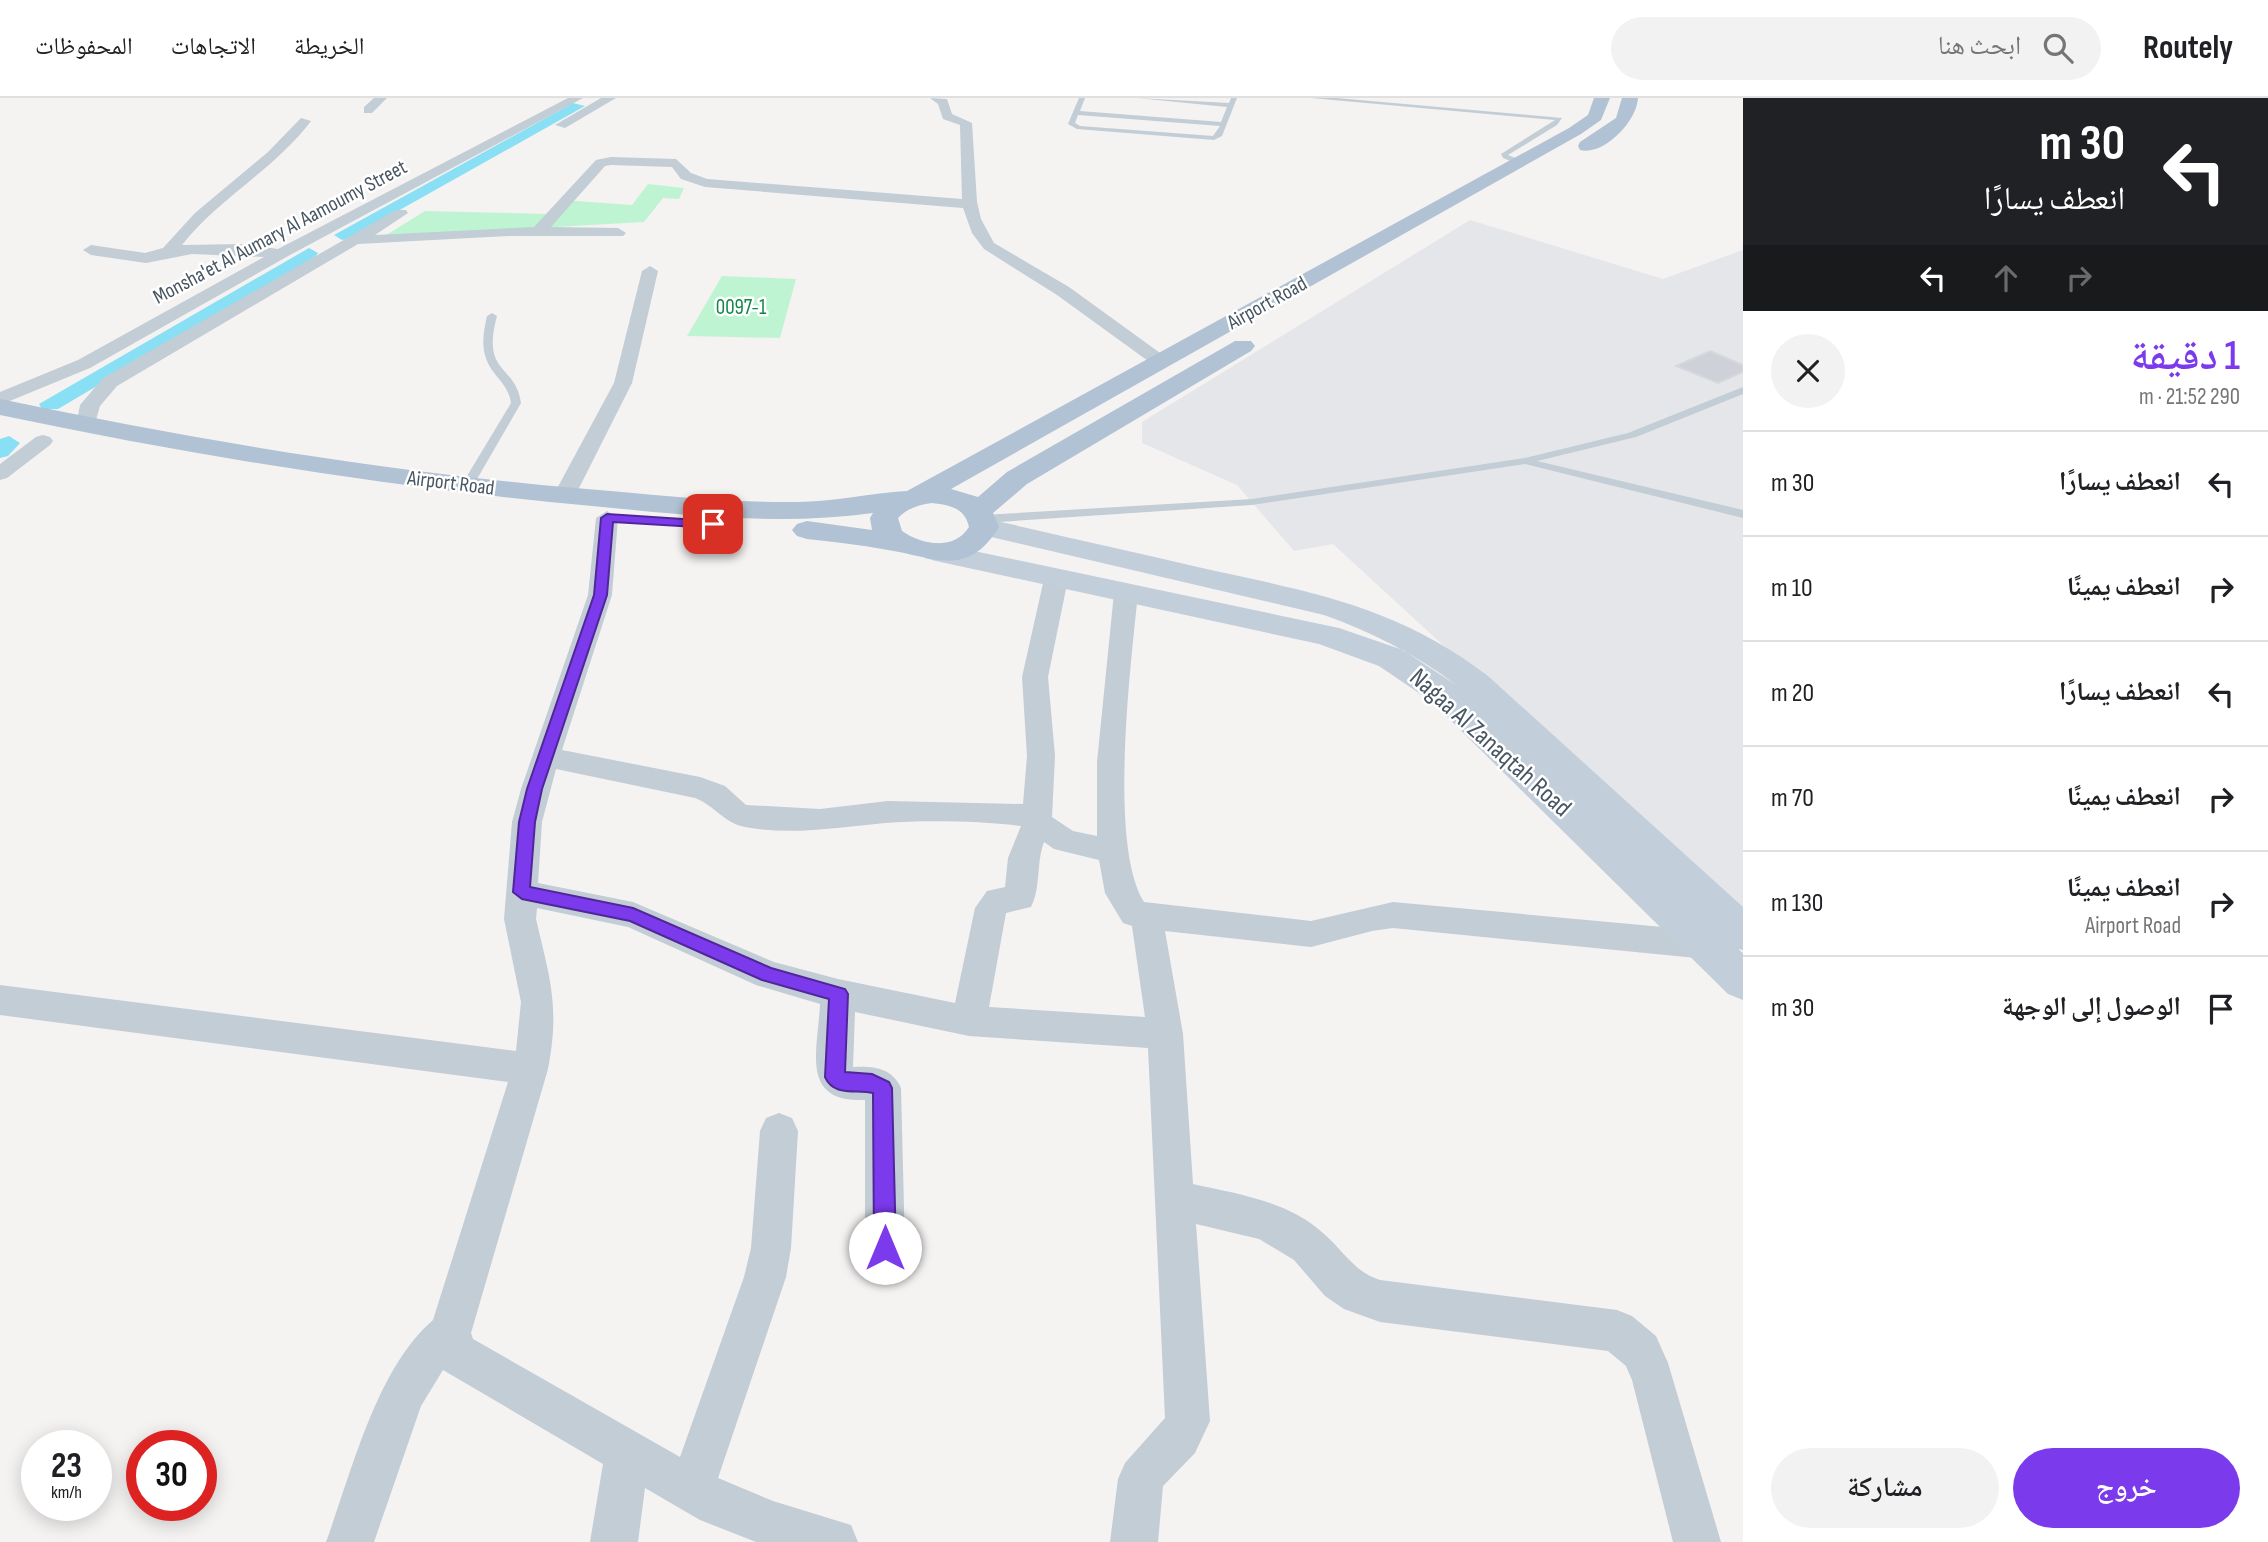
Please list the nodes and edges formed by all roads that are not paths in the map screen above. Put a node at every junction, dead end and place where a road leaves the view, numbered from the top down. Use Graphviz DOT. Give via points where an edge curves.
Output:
graph roads {
  1 [pos="381,98"];
  2 [pos="936,98"];
  3 [pos="1140,98"];
  4 [pos="1314,98"];
  5 [pos="1602,98"];
  6 [pos="1630,98"];
  7 [pos="575,100"];
  8 [pos="1081,100"];
  9 [pos="604,101"];
  10 [pos="1232,101"];
  11 [pos="1094,104"];
  12 [pos="368,110"];
  13 [pos="1076,113"];
  14 [pos="1200,113"];
  15 [pos="1227,115"];
  16 [pos="305,121"];
  17 [pos="1224,124"];
  18 [pos="534,140"];
  19 [pos="1520,163"];
  20 [pos="971,204"];
  21 [pos="412,207"];
  22 [pos="539,231"];
  23 [pos="618,233"];
  24 [pos="317,234"];
  25 [pos="1434,234"];
  26 [pos="351,240"];
  27 [pos="91,250"];
  28 [pos="169,251"];
  29 [pos="281,253"];
  30 [pos="324,255"];
  31 [pos="650,271"];
  32 [pos="492,316"];
  33 [pos="1257,338"];
  34 [pos="1161,362"];
  35 [pos="1743,390"];
  36 [pos="0,399"];
  37 [pos="0,407"];
  38 [pos="86,426"];
  39 [pos="0,433"];
  40 [pos="43,441"];
  41 [pos="1525,461"];
  42 [pos="0,474"];
  43 [pos="467,486"];
  44 [pos="564,496"];
  45 [pos="912,498"];
  46 [pos="1743,514"];
  47 [pos="607,518"];
  48 [pos="982,519"];
  49 [pos="896,542"];
  50 [pos="936,552"];
  51 [pos="1056,579"];
  52 [pos="1126,593"];
  53 [pos="1273,609"];
  54 [pos="547,757"];
  55 [pos="1037,821"];
  56 [pos="1111,851"];
  57 [pos="522,892"];
  58 [pos="1147,917"];
  59 [pos="1743,933"];
  60 [pos="1706,945"];
  61 [pos="1743,981"];
  62 [pos="838,994"];
  63 [pos="0,1000"];
  64 [pos="969,1021"];
  65 [pos="1165,1034"];
  66 [pos="530,1069"];
  67 [pos="779,1131"];
  68 [pos="1174,1199"];
  69 [pos="885,1248"];
  70 [pos="450,1333"];
  71 [pos="627,1453"];
  72 [pos="691,1490"];
  73 [pos="350,1542"];
  74 [pos="614,1542"];
  75 [pos="834,1542"];
  76 [pos="1134,1542"];
  77 [pos="1697,1542"];
  1 -- 12 [label="street"];
  2 -- 20 [label="street" via="943,102 947,116 966,123 964,168"];
  3 -- 10 [label="lane"];
  4 -- 19 [label="lane" via="1559,118 1504,154"];
  5 -- 19 [label="main road, Airport Road" via="1601,109 1587,124"];
  6 -- 25 [label="main road" via="1628,113 1614,129"];
  7 -- 9 [label="street"];
  7 -- 24 [label="street, Monsha'et Al Aumary Al Aamoumy Street"];
  8 -- 11 [label="lane"];
  8 -- 13 [label="lane"];
  9 -- 18 [label="street"];
  10 -- 15 [label="lane"];
  13 -- 17 [label="lane"];
  13 -- 17 [label="lane" via="1071,124 1098,130 1214,138"];
  14 -- 15 [label="lane"];
  15 -- 17 [label="lane"];
  16 -- 28 [label="street" via="252,174 191,223"];
  19 -- 34 [label="main road, Airport Road"];
  20 -- 22 [label="street" via="705,183 686,176 676,163 611,161 601,163"];
  20 -- 34 [label="street" via="980,236 989,246 1063,291"];
  21 -- 26 [label="street, Monsha'et Al Aumary Al Aamoumy Street"];
  22 -- 23 [label="street"];
  22 -- 26 [label="street"];
  24 -- 26 [label="street"];
  24 -- 29 [label="street, Monsha'et Al Aumary Al Aamoumy Street"];
  26 -- 30 [label="street, Monsha'et Al Aumary Al Aamoumy Street"];
  27 -- 28 [label="street" via="146,258"];
  28 -- 29 [label="street"];
  29 -- 30 [label="street" via="309,250"];
  29 -- 36 [label="street, Monsha'et Al Aumary Al Aamoumy Street" via="84,363"];
  30 -- 38 [label="street, Monsha'et Al Aumary Al Aamoumy Street" via="110,382 90,405"];
  31 -- 44 [label="street" via="623,383"];
  32 -- 43 [label="lane" via="486,338 489,360 512,390 516,403"];
  33 -- 48 [label="main road, Airport Road" via="1025,474"];
  34 -- 45 [label="main road, Airport Road"];
  35 -- 41 [label="lane" via="1632,435"];
  37 -- 38 [label="main road, Airport Road"];
  38 -- 43 [label="main road, Airport Road" via="277,461"];
  39 -- 40 [label="main road, Airport Road"];
  40 -- 42 [label="street"];
  40 -- 47 [label="main road, Airport Road" via="363,493"];
  41 -- 46 [label="lane"];
  41 -- 48 [label="lane" via="1252,502"];
  43 -- 44 [label="main road, Airport Road"];
  44 -- 45 [label="main road, Airport Road" via="708,508 813,510 861,508"];
  45 -- 48 [label="main road" via="959,499"];
  45 -- 49 [label="main road" via="888,511 884,519"];
  47 -- 49 [label="main road, Airport Road" via="839,533"];
  47 -- 54 [label="street" via="600,595"];
  48 -- 50 [label="main road, Airport Road" via="981,535 964,547"];
  48 -- 53 [label="street, Nagaa Al Zanaqtah Road"];
  49 -- 50 [label="main road, Airport Road"];
  50 -- 51 [label="street, Nagaa Al Zanaqtah Road"];
  51 -- 52 [label="street, Nagaa Al Zanaqtah Road"];
  51 -- 55 [label="street" via="1034,690 1040,746"];
  52 -- 53 [label="street, Nagaa Al Zanaqtah Road"];
  52 -- 56 [label="street" via="1114,713"];
  53 -- 59 [label="street, Nagaa Al Zanaqtah Road" via="1373,620 1446,659"];
  53 -- 60 [label="street, Nagaa Al Zanaqtah Road" via="1419,674"];
  54 -- 55 [label="street" via="700,788 741,815 820,820 888,812 1020,814"];
  54 -- 57 [label="street" via="527,822"];
  55 -- 56 [label="street" via="1065,841"];
  55 -- 64 [label="street" via="1023,858 1019,900 998,900 991,908"];
  56 -- 58 [label="street" via="1124,906"];
  57 -- 62 [label="street" via="633,915 768,975"];
  57 -- 66 [label="street" via="520,919 538,1002"];
  58 -- 60 [label="street" via="1311,934 1335,931 1371,916 1393,915"];
  58 -- 65 [label="street"];
  60 -- 61 [label="street, Nagaa Al Zanaqtah Road"];
  62 -- 64 [label="street"];
  62 -- 69 [label="street" via="835,1077 845,1083 872,1083 883,1088"];
  63 -- 66 [label="street"];
  64 -- 65 [label="street"];
  65 -- 68 [label="street"];
  66 -- 70 [label="street"];
  67 -- 72 [label="street" via="765,1278"];
  68 -- 76 [label="street" via="1188,1421 1141,1479"];
  68 -- 77 [label="street" via="1267,1221 1308,1246 1340,1281 1380,1301 1617,1331 1641,1351 1653,1378"];
  70 -- 71 [label="street" via="454,1351 467,1362"];
  70 -- 73 [label="street" via="431,1350 403,1394"];
  71 -- 72 [label="street"];
  71 -- 74 [label="street"];
  72 -- 75 [label="street" via="754,1518"];
}
